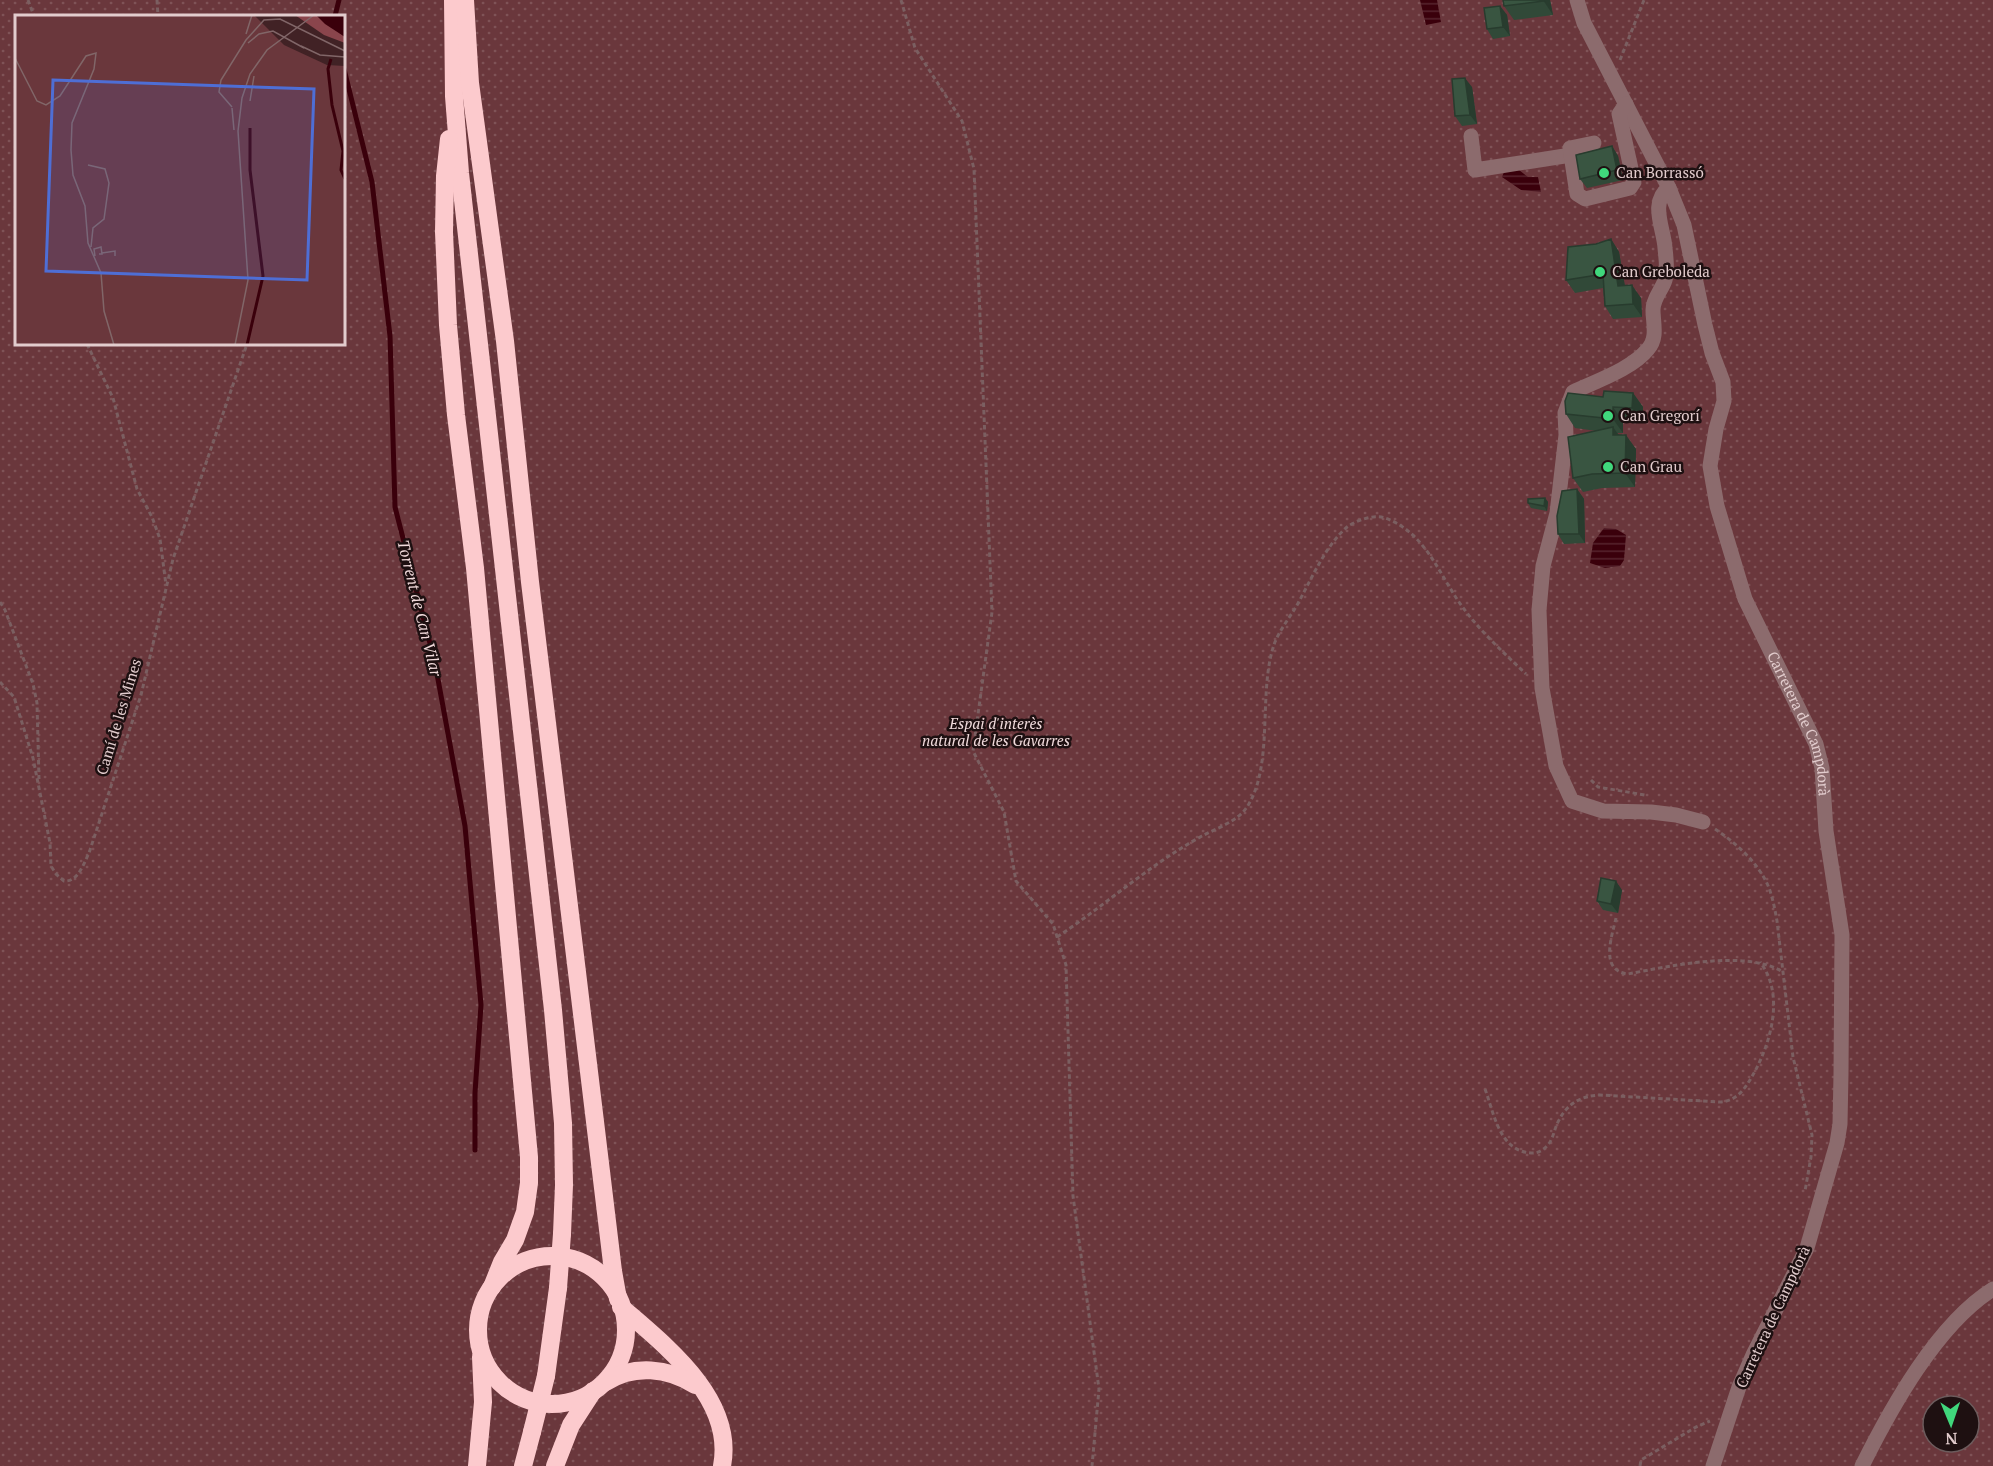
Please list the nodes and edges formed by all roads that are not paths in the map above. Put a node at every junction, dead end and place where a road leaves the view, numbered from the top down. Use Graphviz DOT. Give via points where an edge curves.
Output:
graph roads {
  1 [pos="453,0"];
  2 [pos="465,0"];
  3 [pos="1577,0"];
  4 [pos="454,96"];
  5 [pos="1626,104"];
  6 [pos="1472,136"];
  7 [pos="1594,143"];
  8 [pos="1571,155"];
  9 [pos="1669,188"];
  10 [pos="1703,822"];
  11 [pos="492,1287"];
  12 [pos="1993,1289"];
  13 [pos="620,1303"];
  14 [pos="481,1352"];
  15 [pos="596,1389"];
  16 [pos="703,1390"];
  17 [pos="477,1466"];
  18 [pos="523,1466"];
  19 [pos="555,1466"];
  20 [pos="722,1466"];
  21 [pos="1713,1466"];
  22 [pos="1862,1466"];
  1 -- 4 [label="highway"];
  2 -- 13 [label="highway" via="470,83 503,329 611,1259"];
  3 -- 5 [label="street, Carretera de Campdorà" via="1584,23"];
  4 -- 11 [label="highway" via="445,176 448,325 475,568 529,1157 525,1212"];
  4 -- 18 [label="highway, bridge" via="562,1123 564,1185 558,1288 546,1376"];
  5 -- 8 [label="street" via="1619,114 1634,182 1630,188 1585,199 1577,194"];
  5 -- 9 [label="street, Carretera de Campdorà"];
  6 -- 8 [label="street" via="1474,170"];
  7 -- 8 [label="street" via="1570,147"];
  9 -- 10 [label="street" via="1658,204 1667,271 1654,303 1651,346 1633,363 1573,392 1565,412 1557,513 1540,588 1542,688 1556,766 1572,801 1603,811 1651,812"];
  9 -- 21 [label="street, Carretera de Campdorà" via="1684,225 1705,325 1723,382 1725,401 1710,466 1717,506 1745,599 1816,744 1842,935 1838,1143 1807,1248 1753,1355"];
  11 -- 13 [label="highway" via="521,1263 559,1257 594,1270"];
  11 -- 14 [label="highway" via="482,1304 478,1323"];
  12 -- 22 [label="street" via="1962,1314 1938,1342 1898,1399"];
  13 -- 15 [label="highway" via="625,1323 624,1346 614,1369"];
  13 -- 16 [label="highway" via="678,1359"];
  14 -- 15 [label="highway" via="492,1375 522,1398 559,1404"];
  14 -- 17 [label="highway" via="483,1402"];
  15 -- 16 [label="highway" via="626,1372 652,1370 681,1377"];
  15 -- 19 [label="highway" via="571,1425"];
  16 -- 20 [label="highway" via="722,1429"];
}
